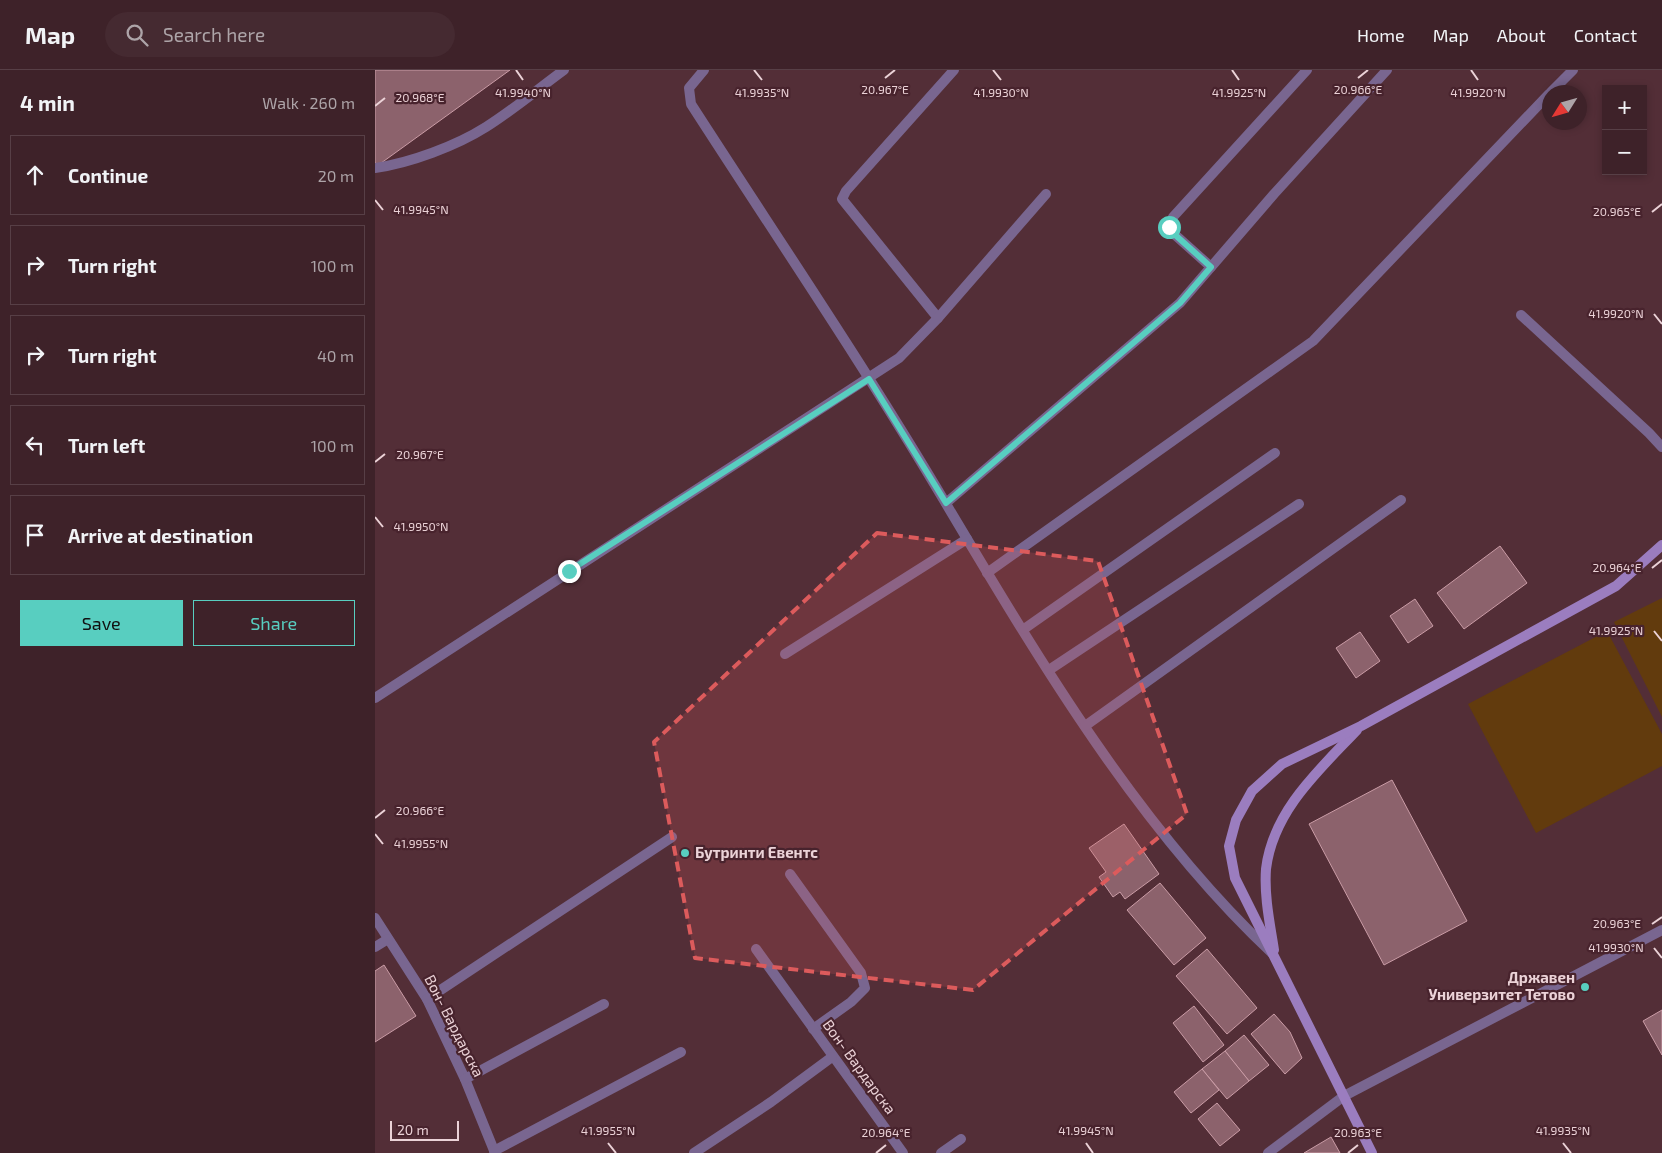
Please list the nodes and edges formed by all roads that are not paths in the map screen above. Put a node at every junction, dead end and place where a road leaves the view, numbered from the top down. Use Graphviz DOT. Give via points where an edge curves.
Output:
graph roads {
  1 [pos="564,70"];
  2 [pos="704,70"];
  3 [pos="954,70"];
  4 [pos="1307,70"];
  5 [pos="1387,70"];
  6 [pos="1573,70"];
  7 [pos="1558,85"];
  8 [pos="1542,101"];
  9 [pos="375,168"];
  10 [pos="1046,194"];
  11 [pos="1211,267"];
  12 [pos="1521,315"];
  13 [pos="938,318"];
  14 [pos="869,379"];
  15 [pos="1662,447"];
  16 [pos="1275,453"];
  17 [pos="1401,500"];
  18 [pos="946,503"];
  19 [pos="1299,504"];
  20 [pos="967,539"];
  21 [pos="1662,545"];
  22 [pos="987,573"];
  23 [pos="1024,629"];
  24 [pos="785,654"];
  25 [pos="1049,670"];
  26 [pos="375,698"];
  27 [pos="1085,726"];
  28 [pos="1361,726"];
  29 [pos="672,837"];
  30 [pos="790,874"];
  31 [pos="375,918"];
  32 [pos="1662,930"];
  33 [pos="388,939"];
  34 [pos="375,947"];
  35 [pos="756,949"];
  36 [pos="1275,956"];
  37 [pos="427,999"];
  38 [pos="604,1004"];
  39 [pos="813,1029"];
  40 [pos="681,1052"];
  41 [pos="832,1057"];
  42 [pos="465,1079"];
  43 [pos="1344,1096"];
  44 [pos="961,1139"];
  45 [pos="494,1152"];
  46 [pos="694,1153"];
  47 [pos="903,1153"];
  48 [pos="941,1153"];
  49 [pos="1268,1153"];
  50 [pos="1372,1153"];
  1 -- 9 [label="street" via="467,138 397,164"];
  2 -- 14 [label="street" via="689,88 691,104"];
  3 -- 13 [label="street" via="842,199"];
  4 -- 11 [label="street" via="1171,222 1169,227 1173,233"];
  5 -- 11 [label="street"];
  6 -- 7 [label="street"];
  8 -- 22 [label="street" via="1313,341"];
  10 -- 13 [label="street"];
  11 -- 18 [label="street" via="1180,303"];
  12 -- 15 [label="street"];
  13 -- 14 [label="street" via="899,358"];
  14 -- 18 [label="street"];
  14 -- 26 [label="street"];
  16 -- 23 [label="street"];
  17 -- 27 [label="street"];
  18 -- 20 [label="street"];
  19 -- 25 [label="street"];
  20 -- 22 [label="street"];
  20 -- 24 [label="street"];
  21 -- 28 [label="street" via="1616,586"];
  22 -- 23 [label="street"];
  23 -- 25 [label="street"];
  25 -- 27 [label="street"];
  27 -- 36 [label="street" via="1151,818 1205,885"];
  28 -- 36 [label="street" via="1304,786 1283,816 1271,846 1266,870 1266,896"];
  28 -- 36 [label="street" via="1282,764 1252,791 1236,820 1229,846 1235,878"];
  29 -- 37 [label="street"];
  30 -- 39 [label="street" via="861,973 865,988"];
  31 -- 33 [label="street, Вон- Вардарска"];
  32 -- 43 [label="street"];
  33 -- 34 [label="street"];
  33 -- 37 [label="street, Вон- Вардарска"];
  35 -- 39 [label="street, Вон- Вардарска"];
  36 -- 43 [label="street"];
  37 -- 42 [label="street, Вон- Вардарска"];
  38 -- 42 [label="street"];
  39 -- 41 [label="street, Вон- Вардарска"];
  40 -- 45 [label="street"];
  41 -- 46 [label="street"];
  41 -- 47 [label="street, Вон- Вардарска"];
  42 -- 45 [label="street, Вон- Вардарска"];
  43 -- 49 [label="street"];
  43 -- 50 [label="street"];
  44 -- 48 [label="street"];
}
